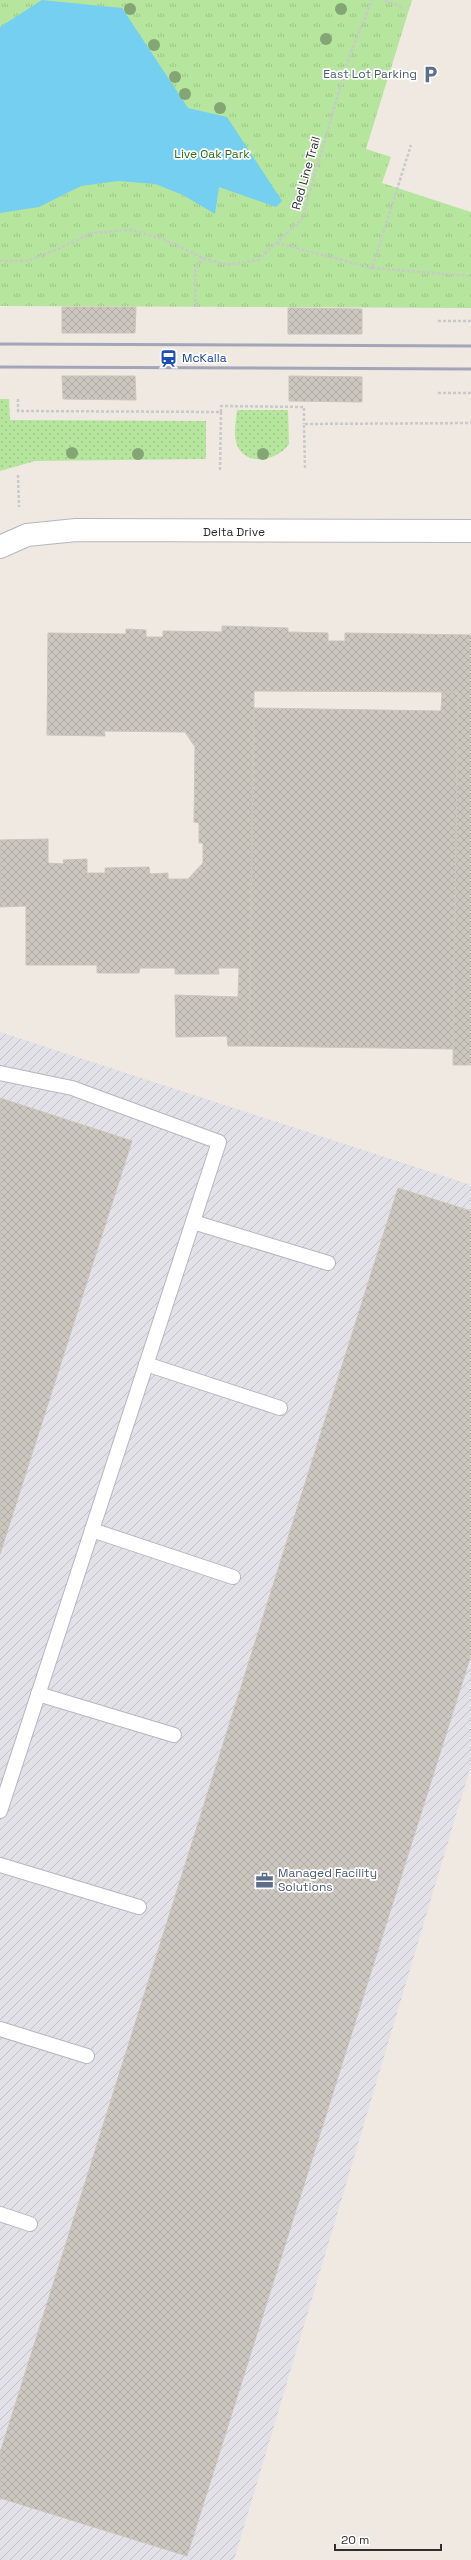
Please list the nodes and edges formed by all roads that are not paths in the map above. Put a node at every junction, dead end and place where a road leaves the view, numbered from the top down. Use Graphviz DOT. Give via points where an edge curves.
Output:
graph roads {
  1 [pos="471,531"];
  2 [pos="0,547"];
  3 [pos="0,1073"];
  4 [pos="193,1222"];
  5 [pos="328,1263"];
  6 [pos="146,1364"];
  7 [pos="280,1408"];
  8 [pos="92,1530"];
  9 [pos="233,1577"];
  10 [pos="38,1694"];
  11 [pos="174,1735"];
  12 [pos="5,1778"];
  13 [pos="0,1811"];
  14 [pos="0,1865"];
  15 [pos="139,1907"];
  16 [pos="0,2029"];
  17 [pos="87,2056"];
  18 [pos="0,2214"];
  19 [pos="30,2224"];
  1 -- 2 [label="street, Delta Drive" via="76,530 27,535"];
  3 -- 4 [label="lane" via="72,1088 219,1142"];
  4 -- 5 [label="lane"];
  4 -- 6 [label="lane"];
  6 -- 7 [label="lane"];
  6 -- 8 [label="lane"];
  8 -- 9 [label="lane"];
  8 -- 10 [label="lane"];
  10 -- 11 [label="lane"];
  10 -- 12 [label="lane"];
  12 -- 13 [label="lane"];
  14 -- 15 [label="lane"];
  16 -- 17 [label="lane"];
  18 -- 19 [label="lane"];
}
